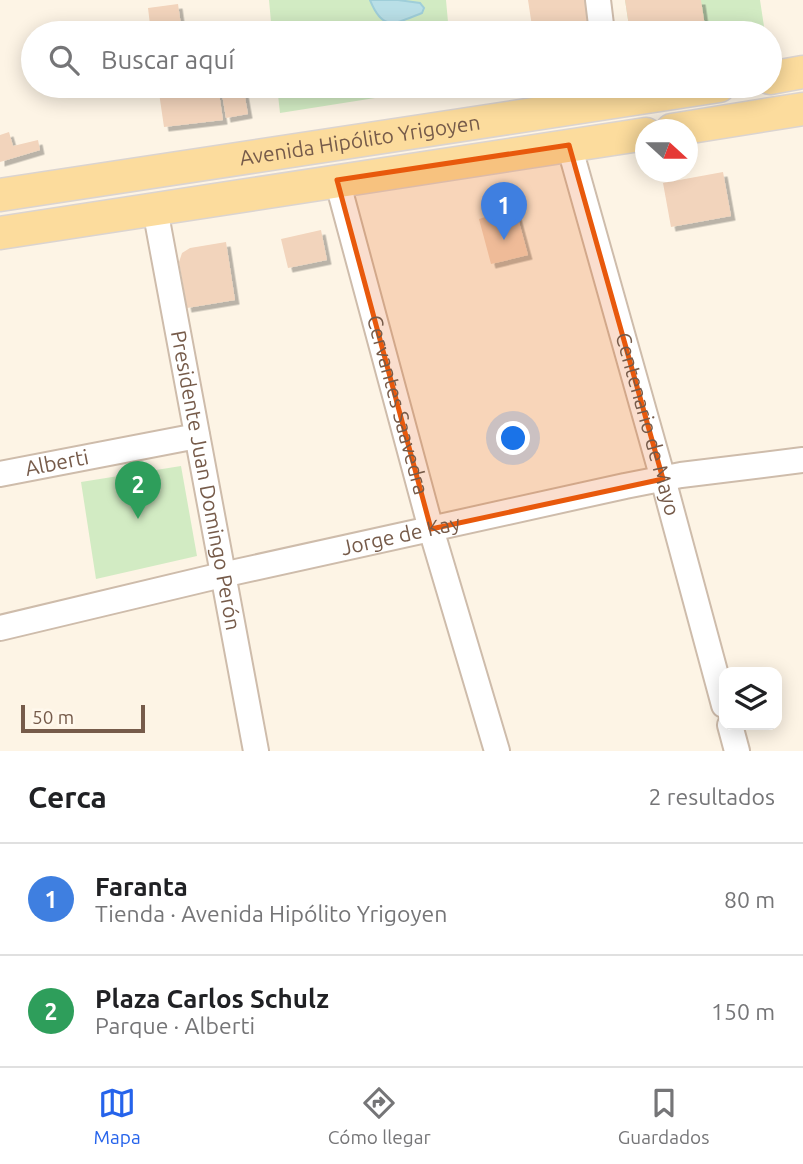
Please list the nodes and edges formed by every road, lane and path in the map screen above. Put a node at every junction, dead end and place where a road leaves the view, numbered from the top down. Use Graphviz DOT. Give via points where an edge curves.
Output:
graph roads {
  1 [pos="597,0"];
  2 [pos="600,21"];
  3 [pos="803,72"];
  4 [pos="782,76"];
  5 [pos="586,98"];
  6 [pos="803,109"];
  7 [pos="698,126"];
  8 [pos="635,136"];
  9 [pos="569,145"];
  10 [pos="337,180"];
  11 [pos="0,195"];
  12 [pos="155,209"];
  13 [pos="0,233"];
  14 [pos="197,436"];
  15 [pos="803,460"];
  16 [pos="0,474"];
  17 [pos="663,478"];
  18 [pos="431,529"];
  19 [pos="222,575"];
  20 [pos="0,628"];
  21 [pos="719,686"];
  22 [pos="731,730"];
  23 [pos="256,751"];
  24 [pos="497,751"];
  25 [pos="737,751"];
  1 -- 2 [label="street"];
  3 -- 4 [label="main road"];
  5 -- 11 [label="main road, Avenida Hipólito Yrigoyen"];
  6 -- 7 [label="main road"];
  8 -- 9 [label="main road, Avenida Hipólito Yrigoyen"];
  9 -- 10 [label="main road, Avenida Hipólito Yrigoyen"];
  9 -- 17 [label="street, Centenario de Mayo"];
  10 -- 12 [label="main road, Avenida Hipólito Yrigoyen"];
  10 -- 18 [label="street, Cervantes Saavedra"];
  12 -- 13 [label="main road, Avenida Hipólito Yrigoyen"];
  12 -- 14 [label="street, Presidente Juan Domingo Perón"];
  14 -- 16 [label="street, Alberti"];
  14 -- 19 [label="street, Presidente Juan Domingo Perón"];
  15 -- 17 [label="street, Jorge de Kay"];
  17 -- 18 [label="street, Jorge de Kay"];
  17 -- 21 [label="street, Centenario de Mayo"];
  18 -- 19 [label="street, Jorge de Kay"];
  18 -- 24 [label="street, Cervantes Saavedra"];
  19 -- 20 [label="street, Jorge de Kay"];
  19 -- 23 [label="street, Presidente Juan Domingo Perón"];
  22 -- 25 [label="street"];
}
